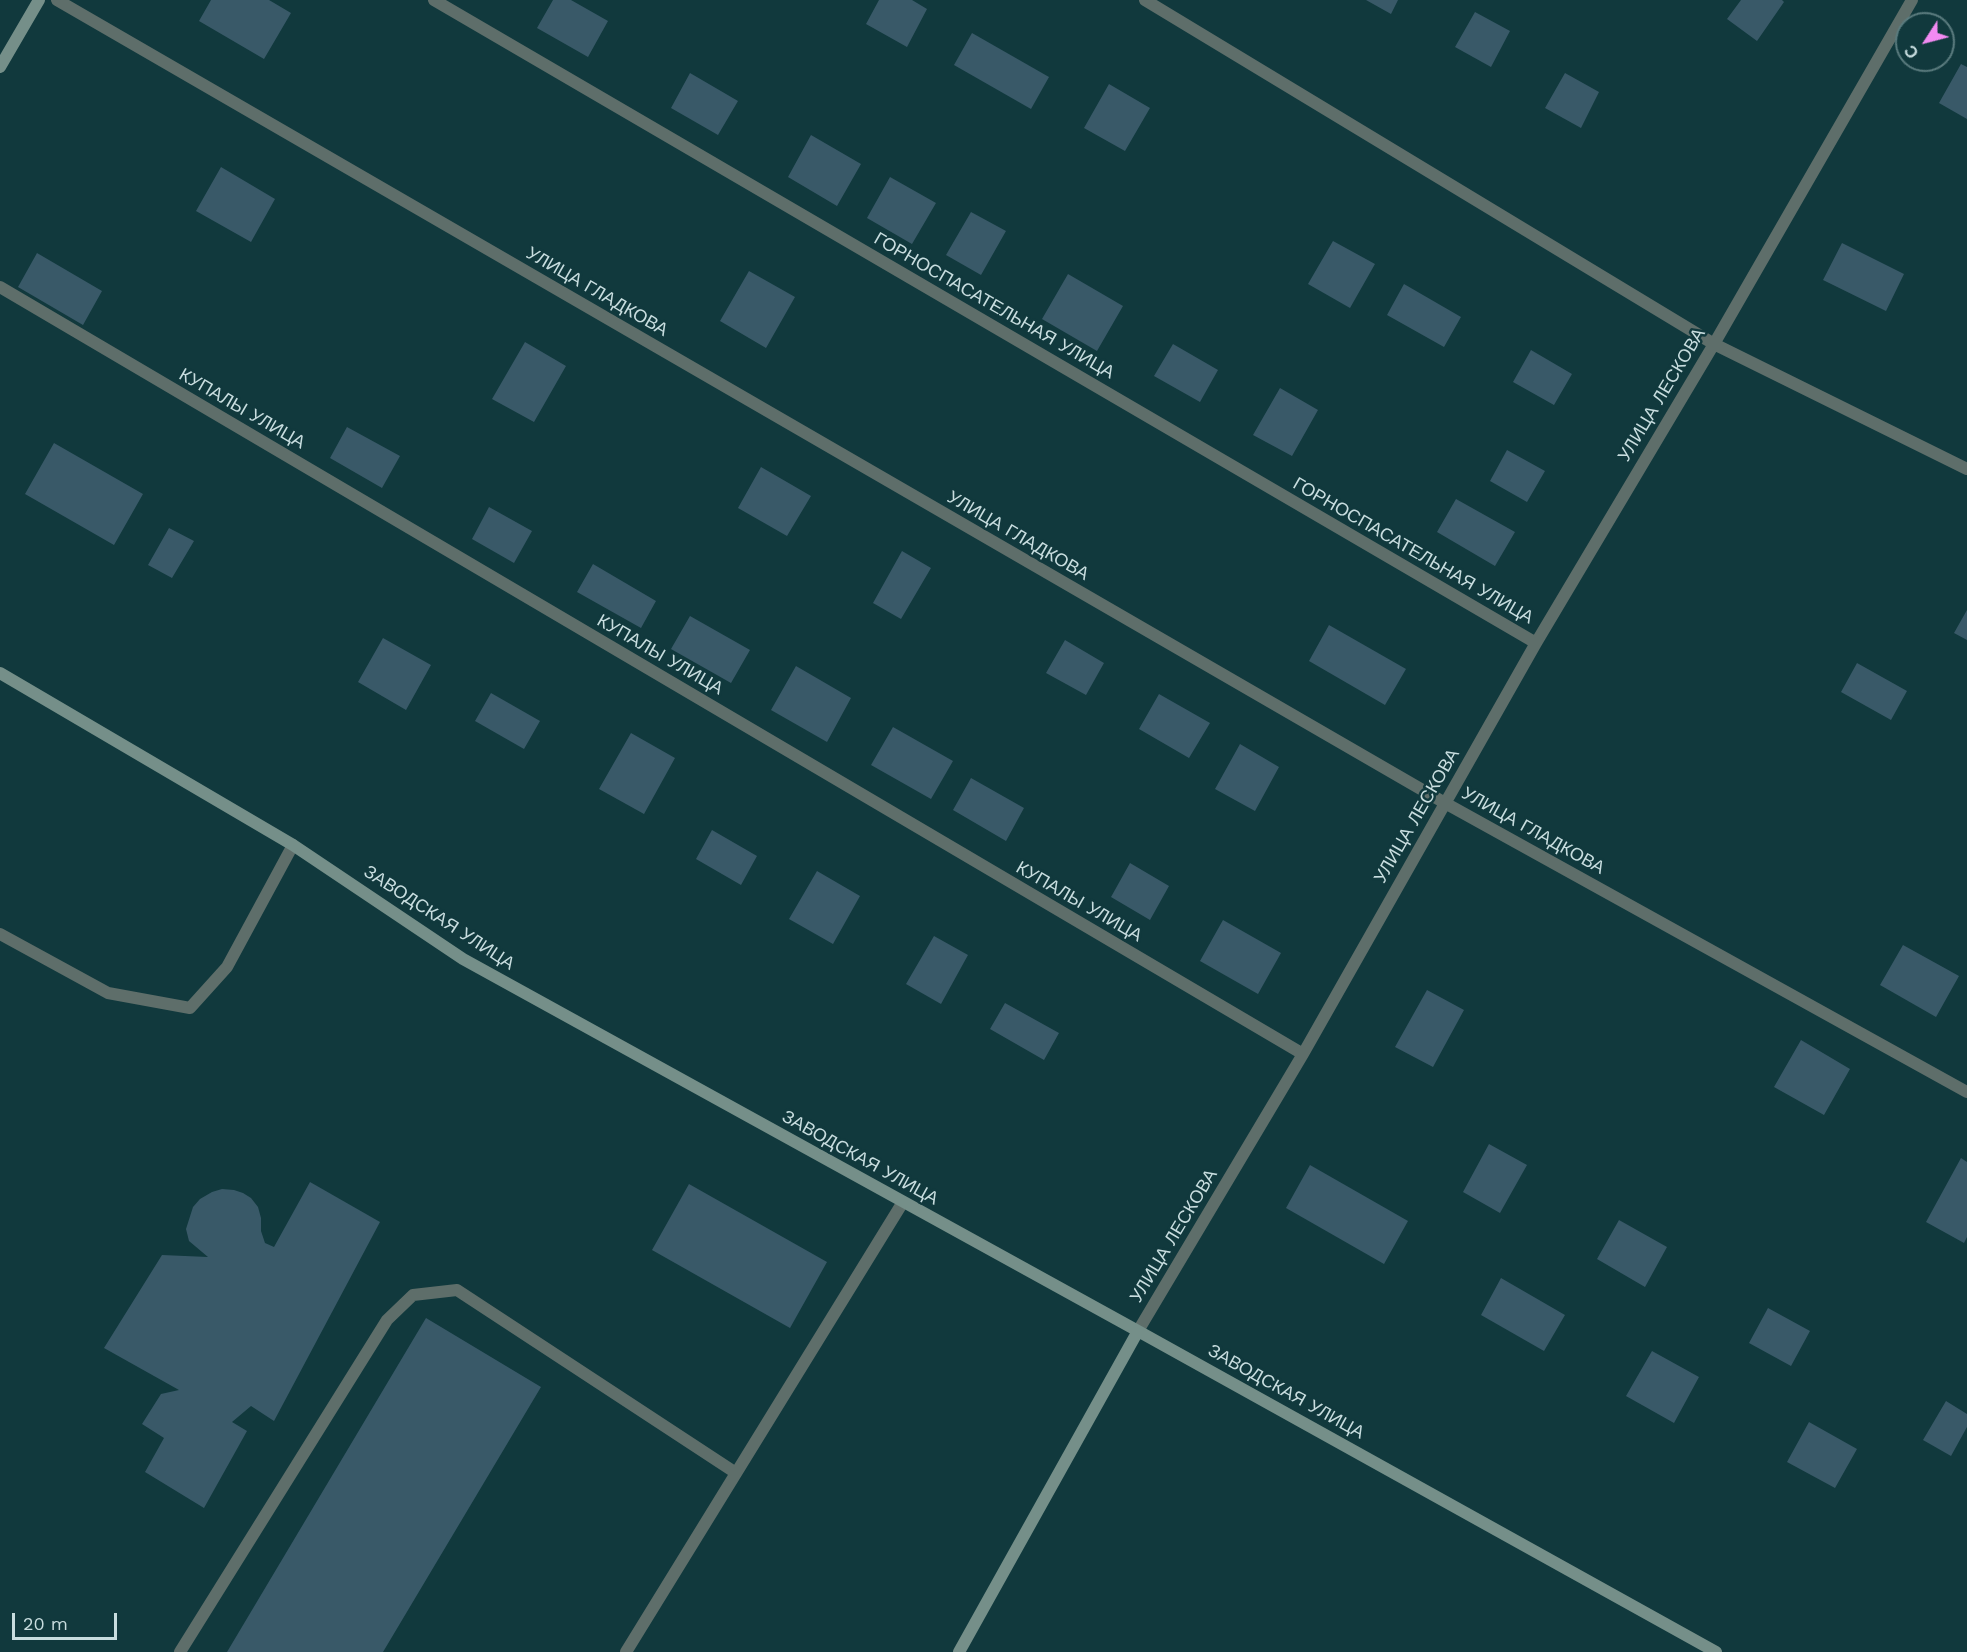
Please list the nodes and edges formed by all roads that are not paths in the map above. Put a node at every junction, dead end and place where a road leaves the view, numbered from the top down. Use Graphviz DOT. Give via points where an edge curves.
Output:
graph roads {
  1 [pos="39,0"];
  2 [pos="57,0"];
  3 [pos="434,0"];
  4 [pos="1145,0"];
  5 [pos="1912,0"];
  6 [pos="0,67"];
  7 [pos="0,287"];
  8 [pos="1714,344"];
  9 [pos="1967,469"];
  10 [pos="1536,644"];
  11 [pos="0,674"];
  12 [pos="1445,803"];
  13 [pos="293,845"];
  14 [pos="0,934"];
  15 [pos="1303,1054"];
  16 [pos="1967,1092"];
  17 [pos="903,1202"];
  18 [pos="1138,1331"];
  19 [pos="736,1473"];
  20 [pos="180,1652"];
  21 [pos="626,1652"];
  22 [pos="959,1652"];
  23 [pos="1716,1652"];
  1 -- 6 [label="street"];
  2 -- 12 [label="street, УЛИЦА ГЛАДКОВА"];
  3 -- 10 [label="street, ГОРНОСПАСАТЕЛЬНАЯ УЛИЦА"];
  4 -- 8 [label="street"];
  5 -- 8 [label="street, УЛИЦА ЛЕСКОВА"];
  7 -- 15 [label="street, КУПАЛЫ УЛИЦА"];
  8 -- 9 [label="street"];
  8 -- 10 [label="street, УЛИЦА ЛЕСКОВА"];
  10 -- 12 [label="street, УЛИЦА ЛЕСКОВА"];
  11 -- 13 [label="street, ЗАВОДСКАЯ УЛИЦА"];
  12 -- 15 [label="street, УЛИЦА ЛЕСКОВА"];
  12 -- 16 [label="street, УЛИЦА ГЛАДКОВА"];
  13 -- 14 [label="street" via="227,967 190,1008 108,993"];
  13 -- 17 [label="street, ЗАВОДСКАЯ УЛИЦА" via="463,959"];
  15 -- 18 [label="street, УЛИЦА ЛЕСКОВА"];
  17 -- 18 [label="street, ЗАВОДСКАЯ УЛИЦА"];
  17 -- 19 [label="street"];
  18 -- 22 [label="street, УЛИЦА ЛЕСКОВА"];
  18 -- 23 [label="street, ЗАВОДСКАЯ УЛИЦА"];
  19 -- 20 [label="street" via="457,1290 413,1295 387,1320"];
  19 -- 21 [label="street"];
}
